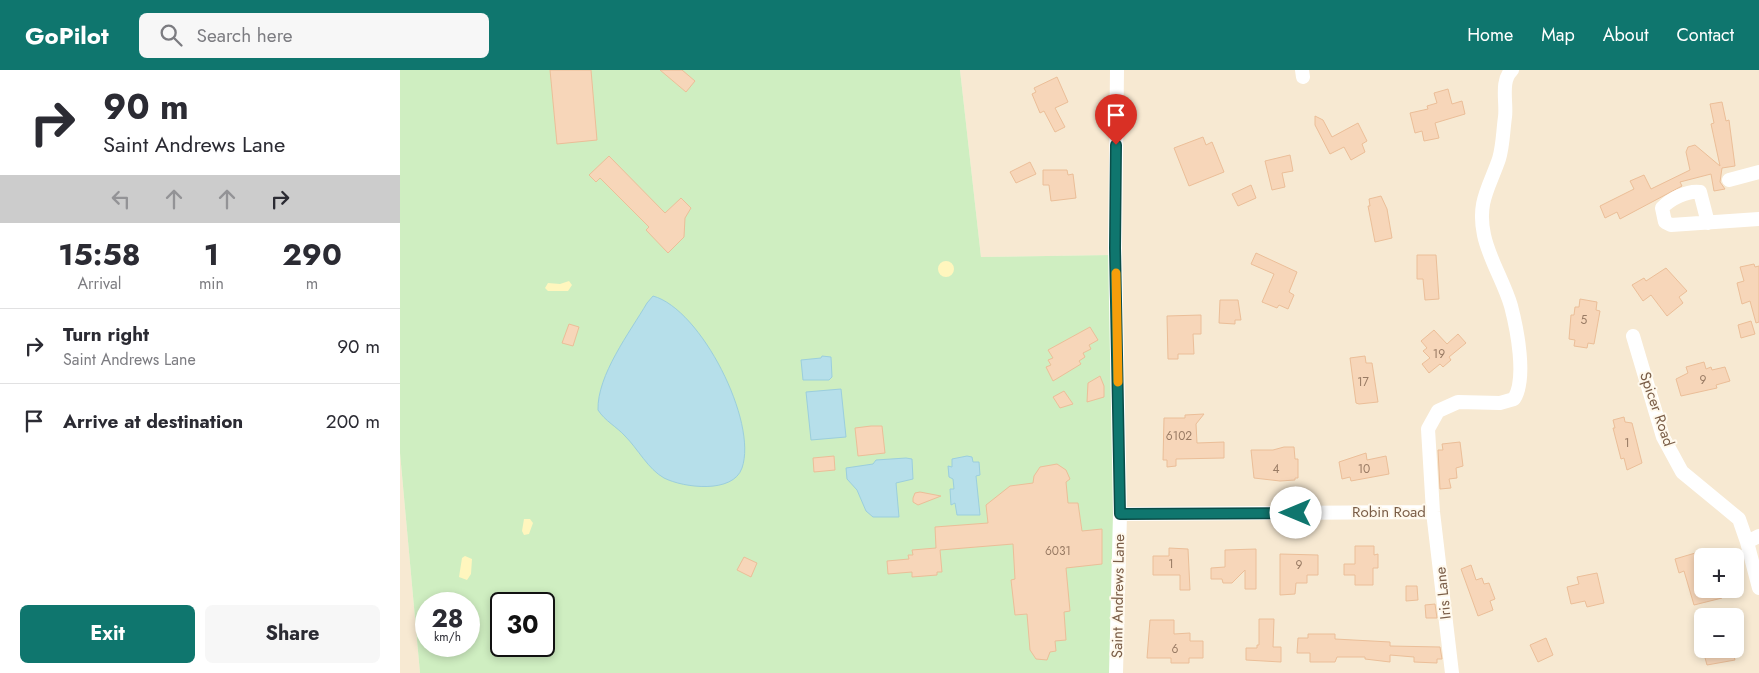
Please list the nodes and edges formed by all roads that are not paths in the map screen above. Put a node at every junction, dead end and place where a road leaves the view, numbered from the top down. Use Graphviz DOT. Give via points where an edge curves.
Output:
graph roads {
  1 [pos="1117,70"];
  2 [pos="1512,70"];
  3 [pos="1759,172"];
  4 [pos="1729,180"];
  5 [pos="1759,219"];
  6 [pos="1708,222"];
  7 [pos="1633,336"];
  8 [pos="1434,512"];
  9 [pos="1120,514"];
  10 [pos="1753,539"];
  11 [pos="1759,588"];
  12 [pos="1116,673"];
  13 [pos="1452,673"];
  1 -- 9 [label="street, Saint Andrews Lane" via="1115,248"];
  2 -- 8 [label="street, Robin Road" via="1505,86 1507,107 1499,157 1481,204 1484,236 1511,306 1520,357 1519,391 1514,399 1500,403 1458,402 1438,412 1428,429"];
  3 -- 4 [label="street"];
  5 -- 6 [label="street"];
  7 -- 10 [label="street, Spicer Road" via="1662,437 1682,472 1739,519"];
  8 -- 9 [label="street, Robin Road"];
  8 -- 13 [label="street, Iris Lane"];
  9 -- 12 [label="street, Saint Andrews Lane"];
  10 -- 11 [label="street, Spicer Road"];
}
